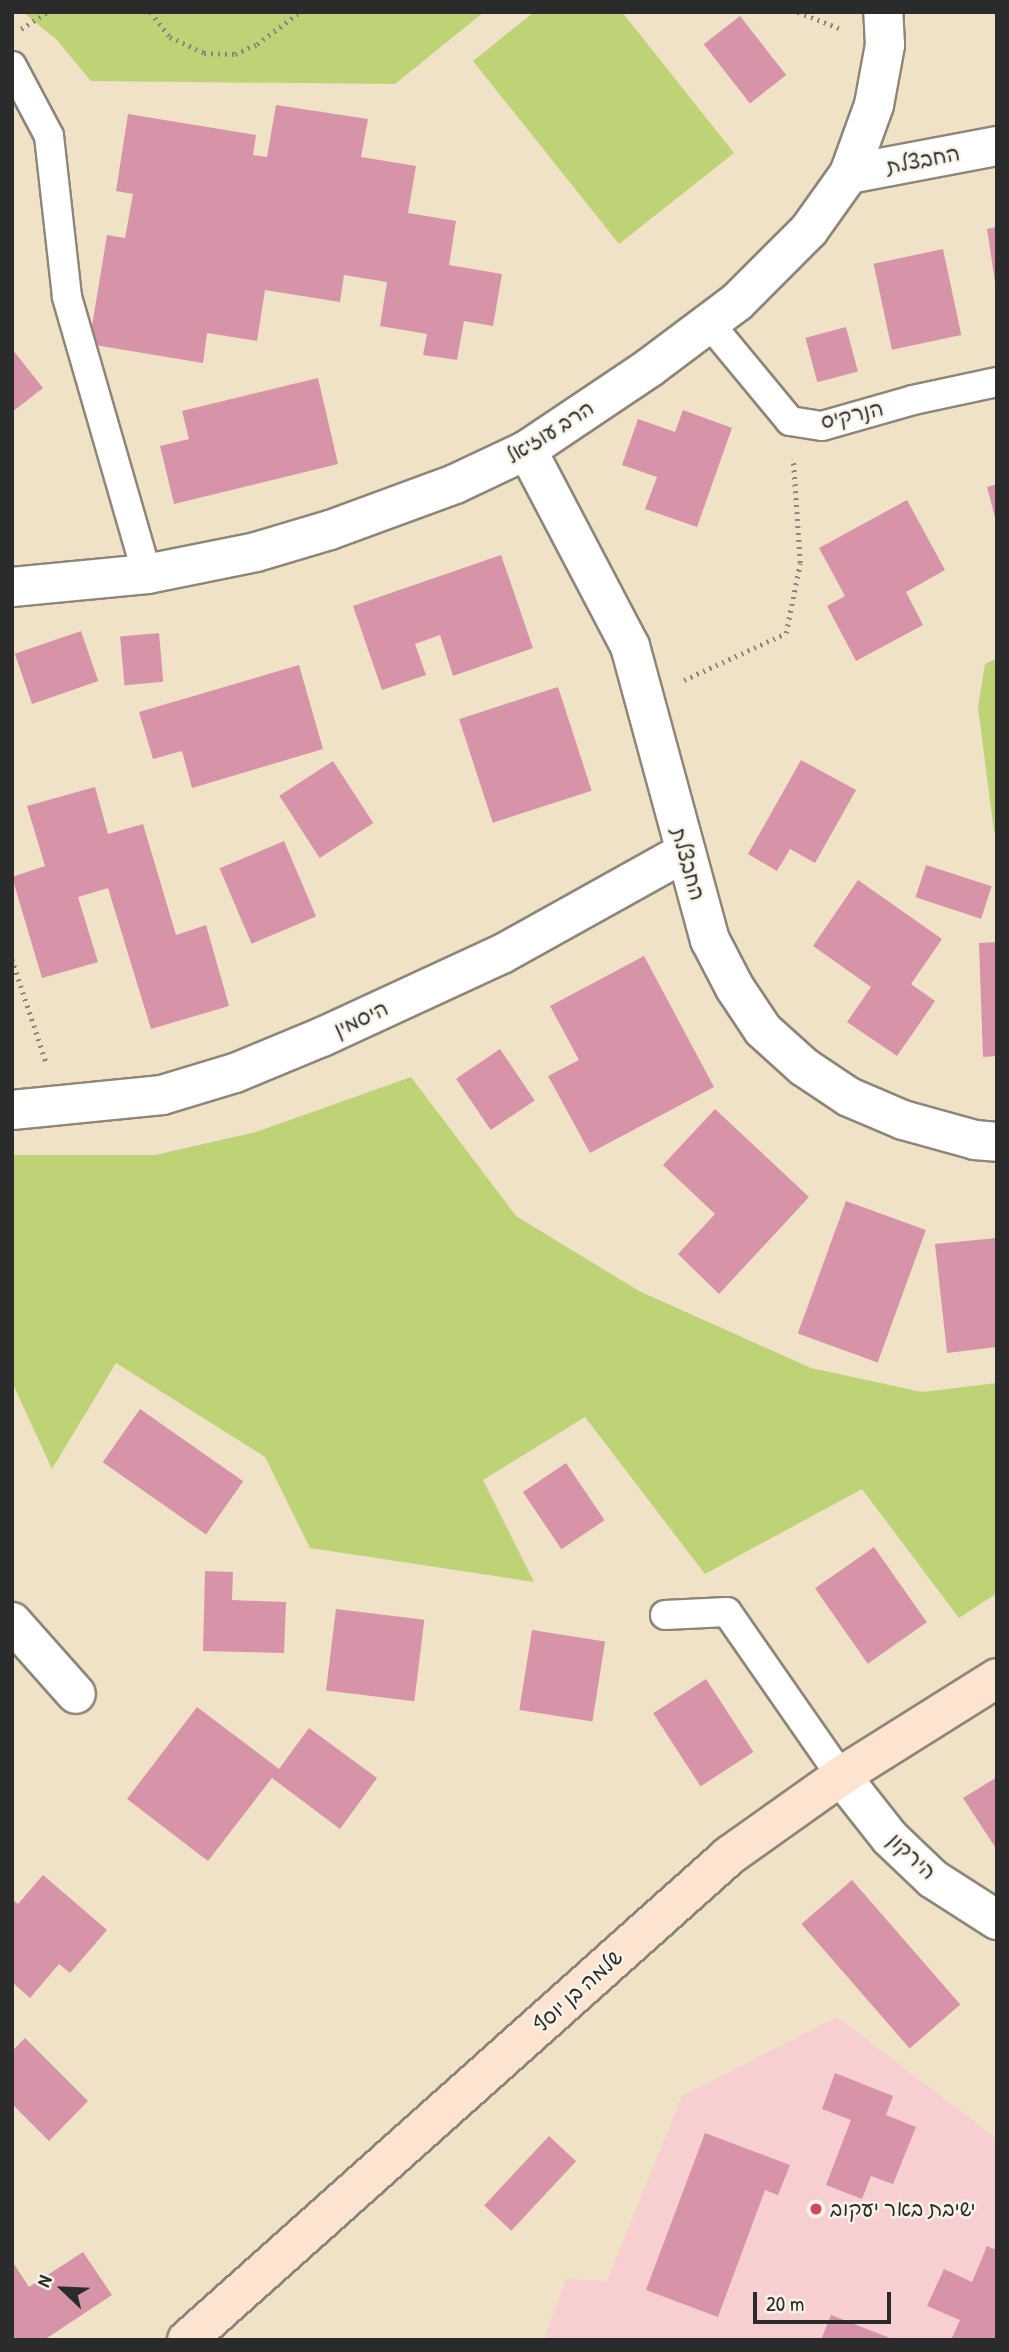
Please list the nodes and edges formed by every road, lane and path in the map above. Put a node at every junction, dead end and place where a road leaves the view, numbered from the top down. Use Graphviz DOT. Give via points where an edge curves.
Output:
graph roads {
  1 [pos="47,12"];
  2 [pos="151,12"];
  3 [pos="300,12"];
  4 [pos="883,12"];
  5 [pos="12,35"];
  6 [pos="12,66"];
  7 [pos="997,146"];
  8 [pos="849,174"];
  9 [pos="709,323"];
  10 [pos="997,382"];
  11 [pos="790,421"];
  12 [pos="527,450"];
  13 [pos="147,574"];
  14 [pos="12,587"];
  15 [pos="645,698"];
  16 [pos="685,852"];
  17 [pos="12,959"];
  18 [pos="61,1106"];
  19 [pos="12,1110"];
  20 [pos="997,1142"];
  21 [pos="665,1615"];
  22 [pos="12,1622"];
  23 [pos="997,1678"];
  24 [pos="76,1694"];
  25 [pos="841,1776"];
  26 [pos="997,1920"];
  27 [pos="187,2340"];
  1 -- 5 [label="path"];
  2 -- 3 [label="path" via="170,37 204,54 234,54 257,44"];
  4 -- 8 [label="street, הרב עוזיאל" via="885,45 874,105"];
  6 -- 13 [label="lane" via="49,136 67,297"];
  7 -- 8 [label="street, החבצלת"];
  8 -- 9 [label="street, הרב עוזיאל" via="809,230 737,302"];
  9 -- 11 [label="lane, הנרקיס"];
  9 -- 12 [label="street, הרב עוזיאל"];
  10 -- 11 [label="lane, הנרקיס" via="822,426"];
  11 -- 15 [label="path" via="800,563 786,633"];
  12 -- 13 [label="street, הרב עוזיאל" via="455,484 330,530 256,552"];
  12 -- 15 [label="street, החבצלת" via="630,646"];
  13 -- 14 [label="street, הרב עוזיאל"];
  15 -- 16 [label="street, החבצלת"];
  16 -- 18 [label="street, היסמין" via="502,954 236,1073 162,1095"];
  16 -- 20 [label="street, החבצלת" via="710,940 763,1030 804,1067 849,1097 903,1120"];
  17 -- 18 [label="path"];
  18 -- 19 [label="street, היסמין"];
  21 -- 25 [label="lane" via="727,1612"];
  22 -- 24 [label="street"];
  23 -- 25 [label="main road, שלמה בן יוסף"];
  25 -- 26 [label="street, הירקון" via="890,1838 933,1879"];
  25 -- 27 [label="main road, שלמה בן יוסף" via="730,1855"];
}
